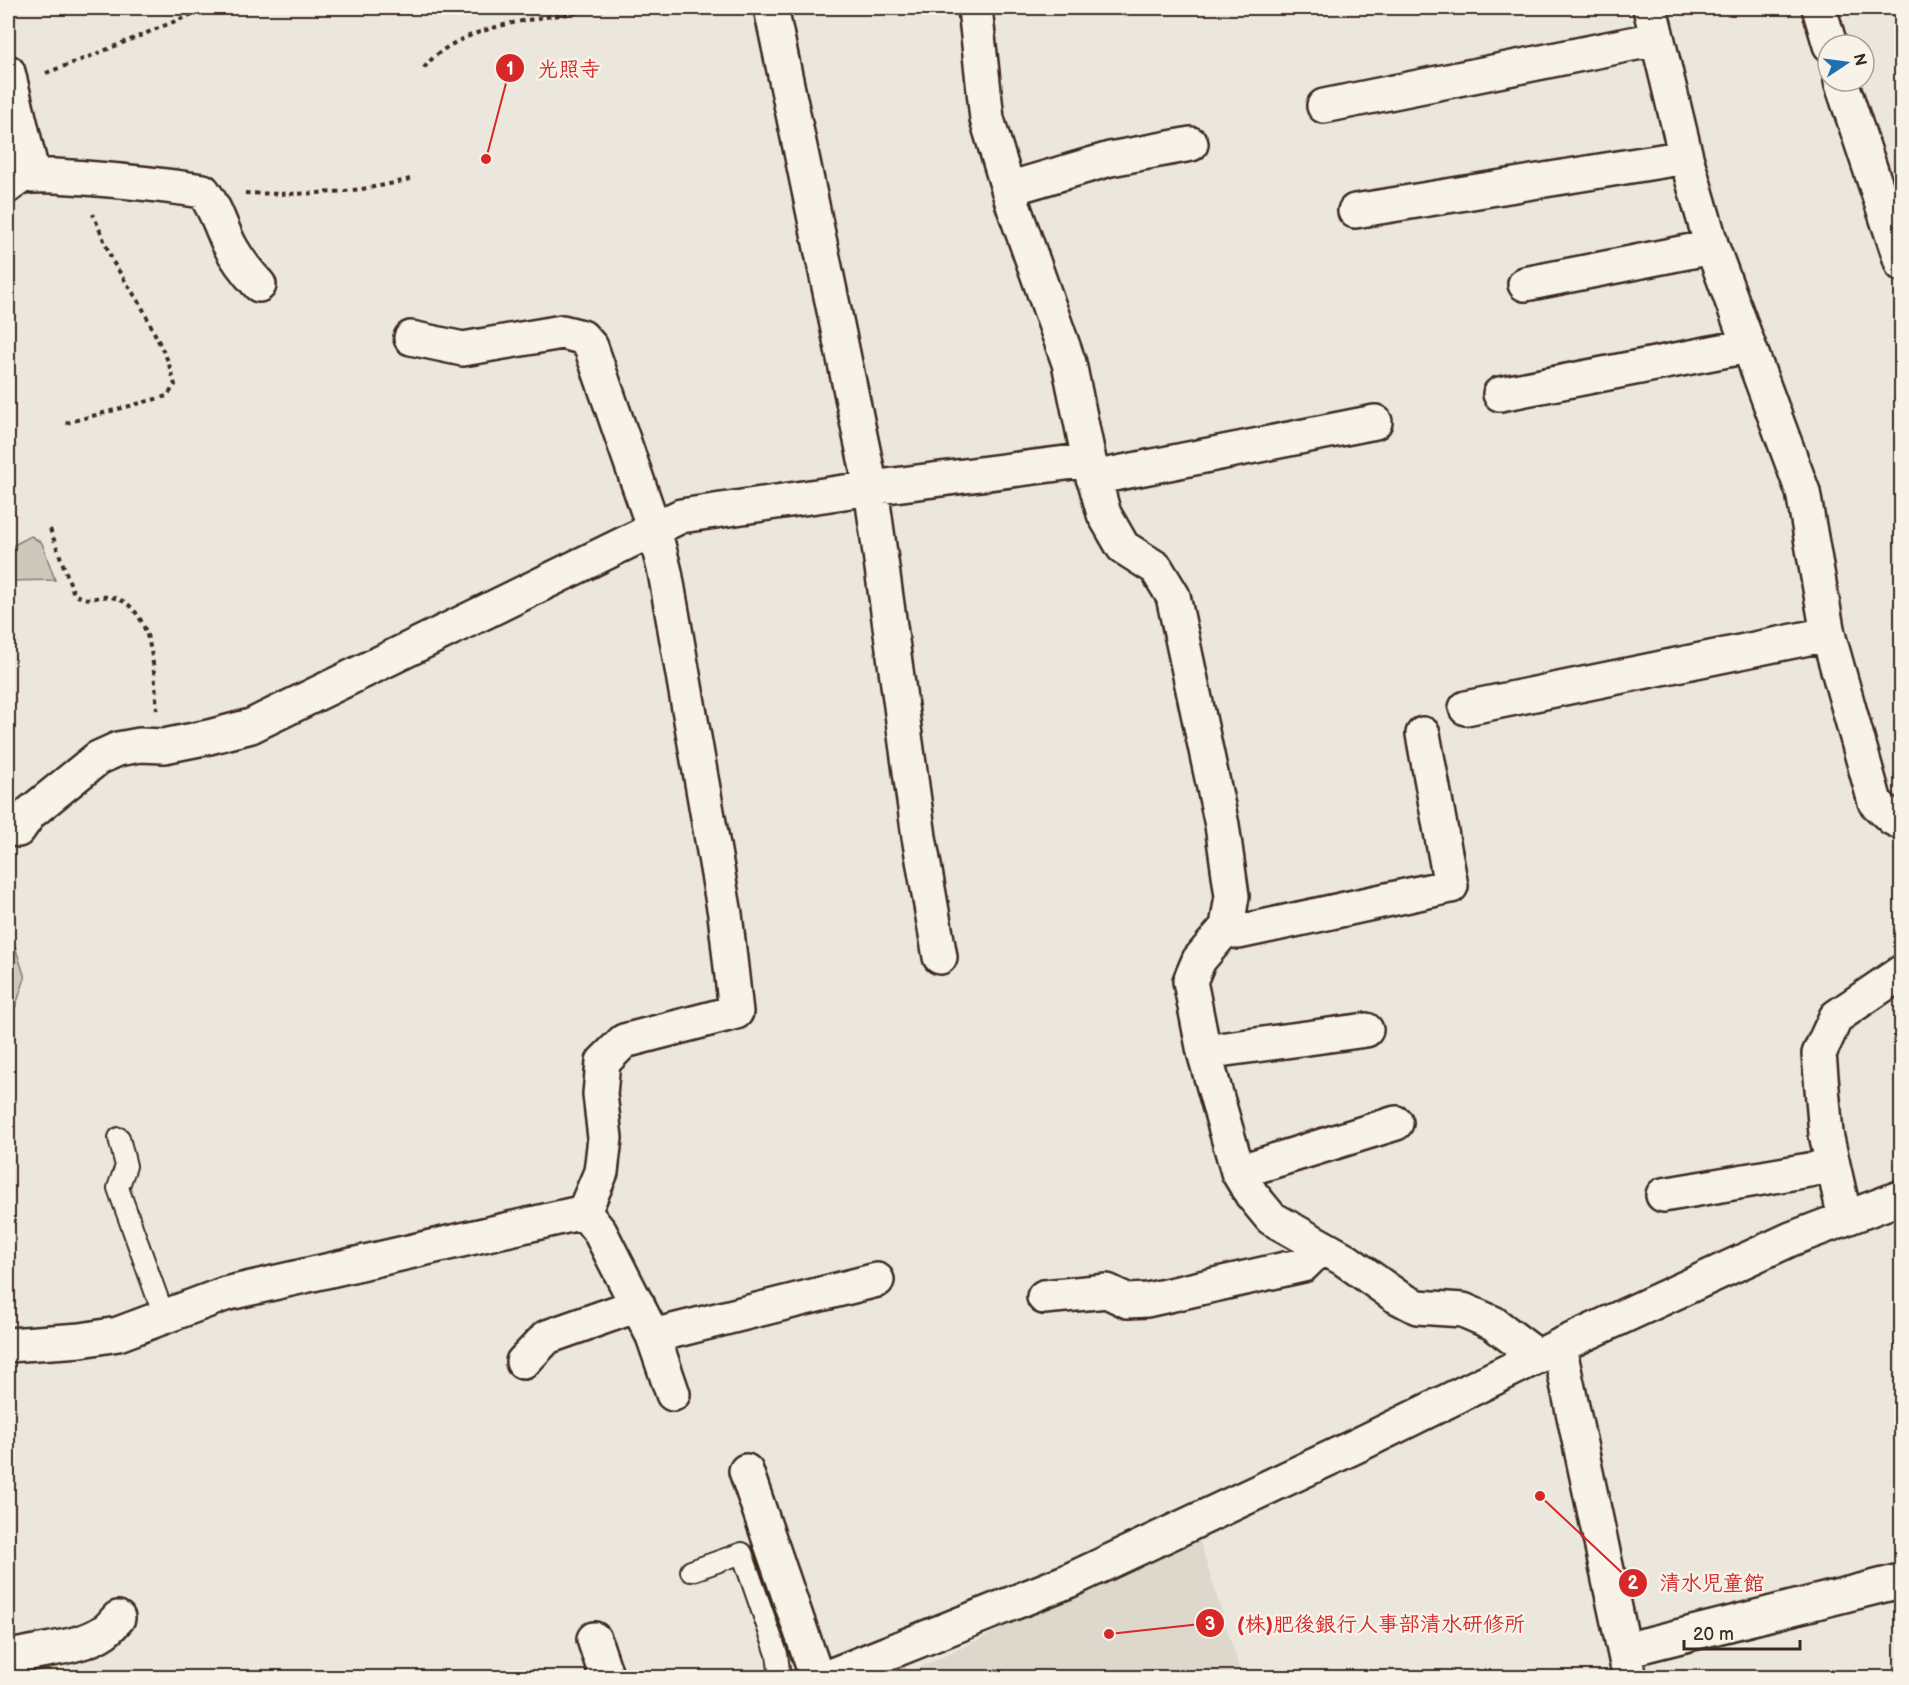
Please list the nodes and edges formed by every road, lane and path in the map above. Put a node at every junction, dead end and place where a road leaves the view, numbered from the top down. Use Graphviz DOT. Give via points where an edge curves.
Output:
graph roads {
  1 [pos="207,8"];
  2 [pos="617,8"];
  3 [pos="771,8"];
  4 [pos="975,8"];
  5 [pos="1819,8"];
  6 [pos="1653,23"];
  7 [pos="1826,33"];
  8 [pos="424,68"];
  9 [pos="10,79"];
  10 [pos="1845,93"];
  11 [pos="1324,106"];
  12 [pos="1191,144"];
  13 [pos="1686,158"];
  14 [pos="77,178"];
  15 [pos="410,179"];
  16 [pos="20,185"];
  17 [pos="1008,189"];
  18 [pos="203,191"];
  19 [pos="1355,211"];
  20 [pos="1712,247"];
  21 [pos="1902,264"];
  22 [pos="1525,284"];
  23 [pos="259,285"];
  24 [pos="411,338"];
  25 [pos="1748,346"];
  26 [pos="1500,394"];
  27 [pos="1375,422"];
  28 [pos="66,423"];
  29 [pos="1091,469"];
  30 [pos="872,488"];
  31 [pos="50,529"];
  32 [pos="654,529"];
  33 [pos="1828,634"];
  34 [pos="1466,708"];
  35 [pos="1423,734"];
  36 [pos="164,746"];
  37 [pos="1902,823"];
  38 [pos="18,830"];
  39 [pos="1227,927"];
  40 [pos="939,957"];
  41 [pos="1902,972"];
  42 [pos="1366,1030"];
  43 [pos="1204,1052"];
  44 [pos="1396,1124"];
  45 [pos="119,1138"];
  46 [pos="1832,1166"];
  47 [pos="1238,1172"];
  48 [pos="1663,1195"];
  49 [pos="1902,1197"];
  50 [pos="584,1212"];
  51 [pos="1845,1218"];
  52 [pos="1321,1247"];
  53 [pos="877,1280"];
  54 [pos="1044,1297"];
  55 [pos="638,1305"];
  56 [pos="164,1316"];
  57 [pos="653,1336"];
  58 [pos="8,1345"];
  59 [pos="1548,1351"];
  60 [pos="523,1362"];
  61 [pos="673,1394"];
  62 [pos="746,1471"];
  63 [pos="691,1571"];
  64 [pos="1896,1582"];
  65 [pos="118,1618"];
  66 [pos="594,1639"];
  67 [pos="8,1658"];
  68 [pos="1628,1664"];
  69 [pos="607,1677"];
  70 [pos="780,1677"];
  71 [pos="817,1677"];
  72 [pos="825,1677"];
  1 -- 9 [label="path" via="91,56"];
  2 -- 8 [label="path" via="480,31 434,55"];
  3 -- 30 [label="street"];
  4 -- 17 [label="street" via="987,119"];
  5 -- 7 [label="street"];
  6 -- 11 [label="street"];
  6 -- 13 [label="street"];
  9 -- 16 [label="street"];
  10 -- 21 [label="street"];
  12 -- 17 [label="street" via="1110,159"];
  13 -- 19 [label="street"];
  13 -- 20 [label="street"];
  14 -- 16 [label="street" via="59,175"];
  14 -- 18 [label="street" via="148,182"];
  14 -- 28 [label="path" via="113,262 142,307 168,361 175,385 167,396"];
  15 -- 18 [label="path" via="360,190 305,195"];
  17 -- 29 [label="street" via="1069,363"];
  18 -- 23 [label="street" via="214,205 229,244"];
  20 -- 22 [label="street"];
  20 -- 25 [label="street"];
  24 -- 32 [label="street" via="463,349 562,332 582,337 591,347"];
  25 -- 26 [label="street"];
  25 -- 33 [label="street" via="1803,492"];
  27 -- 29 [label="street"];
  29 -- 30 [label="street"];
  29 -- 39 [label="street" via="1104,514 1123,547 1156,568 1173,596 1222,825 1232,896"];
  30 -- 32 [label="street" via="681,516"];
  30 -- 40 [label="street"];
  31 -- 36 [label="path" via="74,594 85,600 110,597 130,605 144,626"];
  32 -- 36 [label="street" via="251,726"];
  32 -- 50 [label="street" via="665,572 725,914 736,1012 624,1041 603,1062 601,1172"];
  33 -- 34 [label="street"];
  33 -- 37 [label="street" via="1875,802"];
  35 -- 39 [label="street" via="1451,886 1239,932"];
  36 -- 38 [label="street" via="118,749 98,758 30,813"];
  39 -- 43 [label="street" via="1199,960 1190,981"];
  41 -- 46 [label="street" via="1836,1017 1819,1054"];
  42 -- 43 [label="street"];
  43 -- 47 [label="street"];
  44 -- 47 [label="street"];
  45 -- 56 [label="lane" via="126,1166 118,1188"];
  46 -- 48 [label="street"];
  46 -- 51 [label="street"];
  47 -- 52 [label="street" via="1272,1218"];
  49 -- 51 [label="street"];
  50 -- 55 [label="street" via="600,1232"];
  50 -- 56 [label="street" via="225,1294"];
  51 -- 59 [label="street"];
  52 -- 54 [label="street" via="1303,1265 1147,1300 1128,1301 1107,1291"];
  52 -- 59 [label="street" via="1417,1307 1463,1310"];
  53 -- 57 [label="street"];
  55 -- 57 [label="street"];
  55 -- 60 [label="street" via="547,1337"];
  56 -- 58 [label="street" via="118,1334"];
  57 -- 61 [label="street"];
  59 -- 68 [label="street"];
  59 -- 72 [label="street" via="1068,1581"];
  62 -- 71 [label="street"];
  63 -- 70 [label="lane" via="742,1553 777,1654"];
  64 -- 68 [label="street"];
  65 -- 67 [label="street" via="84,1641"];
  66 -- 69 [label="street"];
}
